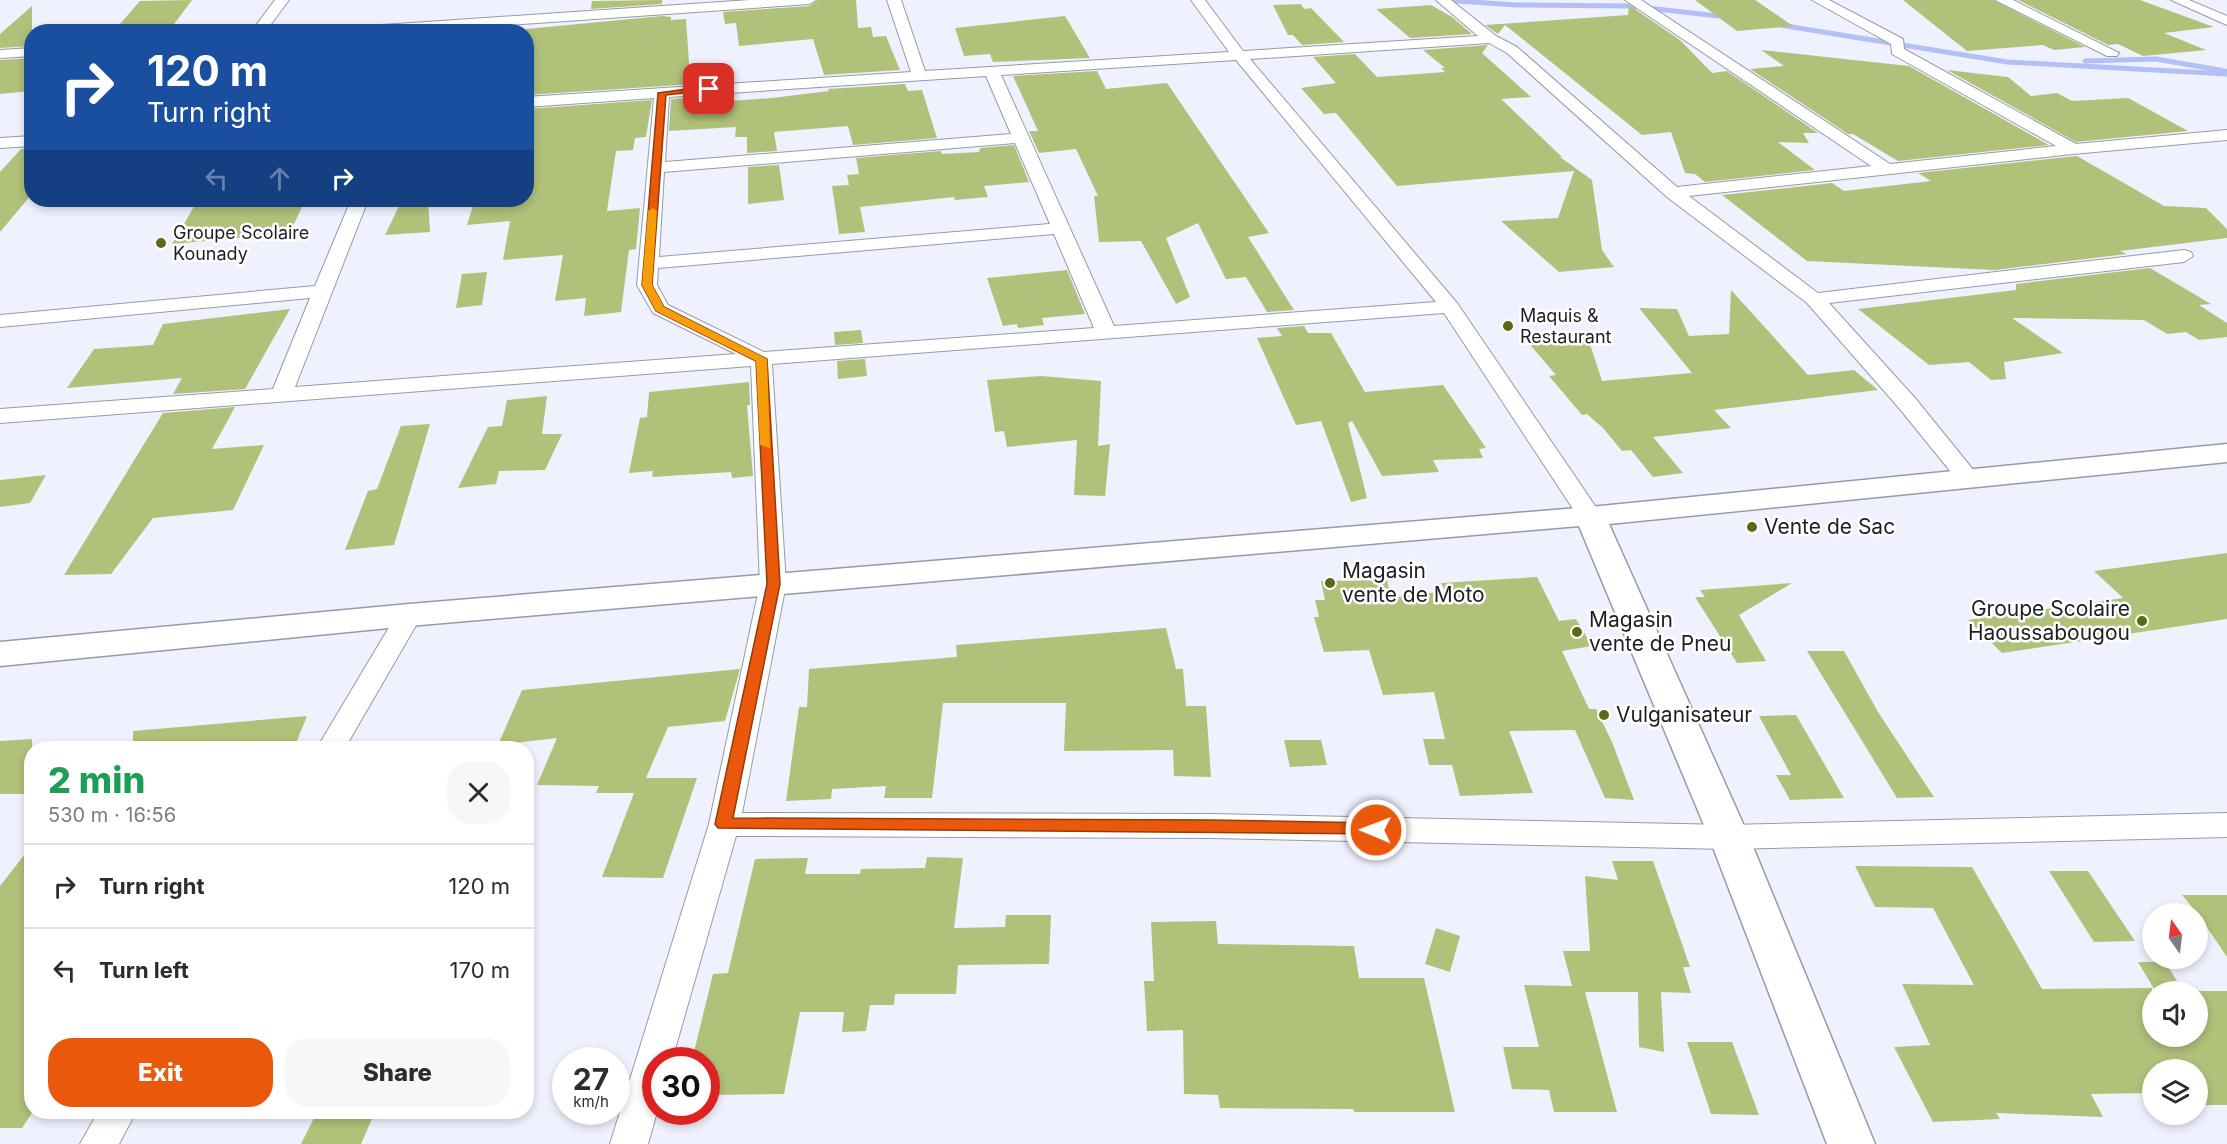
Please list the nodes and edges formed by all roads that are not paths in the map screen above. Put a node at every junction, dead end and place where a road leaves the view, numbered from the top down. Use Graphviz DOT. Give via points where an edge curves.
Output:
graph roads {
  1 [pos="282,0"];
  2 [pos="809,0"];
  3 [pos="894,0"];
  4 [pos="1198,0"];
  5 [pos="1819,0"];
  6 [pos="2002,0"];
  7 [pos="2178,0"];
  8 [pos="1634,1"];
  9 [pos="1448,3"];
  10 [pos="2227,21"];
  11 [pos="264,24"];
  12 [pos="456,24"];
  13 [pos="1491,39"];
  14 [pos="24,52"];
  15 [pos="2112,53"];
  16 [pos="0,54"];
  17 [pos="1239,55"];
  18 [pos="991,70"];
  19 [pos="919,75"];
  20 [pos="662,93"];
  21 [pos="534,101"];
  22 [pos="2227,135"];
  23 [pos="1021,138"];
  24 [pos="24,142"];
  25 [pos="0,143"];
  26 [pos="2073,149"];
  27 [pos="656,168"];
  28 [pos="1888,170"];
  29 [pos="1673,193"];
  30 [pos="357,207"];
  31 [pos="1060,228"];
  32 [pos="2184,256"];
  33 [pos="648,263"];
  34 [pos="325,291"];
  35 [pos="1814,299"];
  36 [pos="1450,307"];
  37 [pos="0,321"];
  38 [pos="1107,333"];
  39 [pos="761,359"];
  40 [pos="281,395"];
  41 [pos="0,416"];
  42 [pos="2227,453"];
  43 [pos="1967,477"];
  44 [pos="1590,516"];
  45 [pos="773,584"];
  46 [pos="409,615"];
  47 [pos="1,655"];
  48 [pos="335,741"];
  49 [pos="724,824"];
  50 [pos="2227,825"];
  51 [pos="1729,837"];
  52 [pos="114,1119"];
  53 [pos="99,1144"];
  54 [pos="629,1144"];
  55 [pos="1851,1144"];
  1 -- 11 [label="street"];
  2 -- 12 [label="street"];
  3 -- 19 [label="street"];
  4 -- 17 [label="street"];
  5 -- 26 [label="street" via="1898,43 1897,51"];
  6 -- 15 [label="street"];
  7 -- 10 [label="street"];
  8 -- 28 [label="street"];
  9 -- 13 [label="street"];
  13 -- 17 [label="street"];
  13 -- 29 [label="street" via="1512,50"];
  14 -- 16 [label="street"];
  17 -- 18 [label="street"];
  17 -- 36 [label="street"];
  18 -- 19 [label="street"];
  18 -- 23 [label="street"];
  19 -- 20 [label="street"];
  20 -- 21 [label="street"];
  20 -- 27 [label="street"];
  22 -- 26 [label="street"];
  23 -- 27 [label="street"];
  23 -- 31 [label="street"];
  24 -- 25 [label="street"];
  26 -- 28 [label="street"];
  27 -- 33 [label="street"];
  28 -- 29 [label="street"];
  29 -- 35 [label="street"];
  30 -- 34 [label="street"];
  31 -- 33 [label="street"];
  31 -- 38 [label="street"];
  32 -- 35 [label="street"];
  33 -- 39 [label="street" via="647,285 660,309"];
  34 -- 37 [label="street"];
  34 -- 40 [label="street"];
  35 -- 43 [label="street"];
  36 -- 38 [label="street"];
  36 -- 44 [label="street"];
  38 -- 39 [label="street"];
  39 -- 40 [label="street"];
  39 -- 45 [label="street"];
  40 -- 41 [label="street"];
  42 -- 43 [label="street"];
  43 -- 44 [label="street"];
  44 -- 45 [label="street"];
  44 -- 51 [label="street"];
  45 -- 46 [label="street"];
  45 -- 49 [label="street"];
  46 -- 47 [label="street"];
  46 -- 48 [label="street"];
  49 -- 51 [label="street" via="1211,826"];
  49 -- 54 [label="street"];
  50 -- 51 [label="street"];
  51 -- 55 [label="street"];
  52 -- 53 [label="street"];
}
